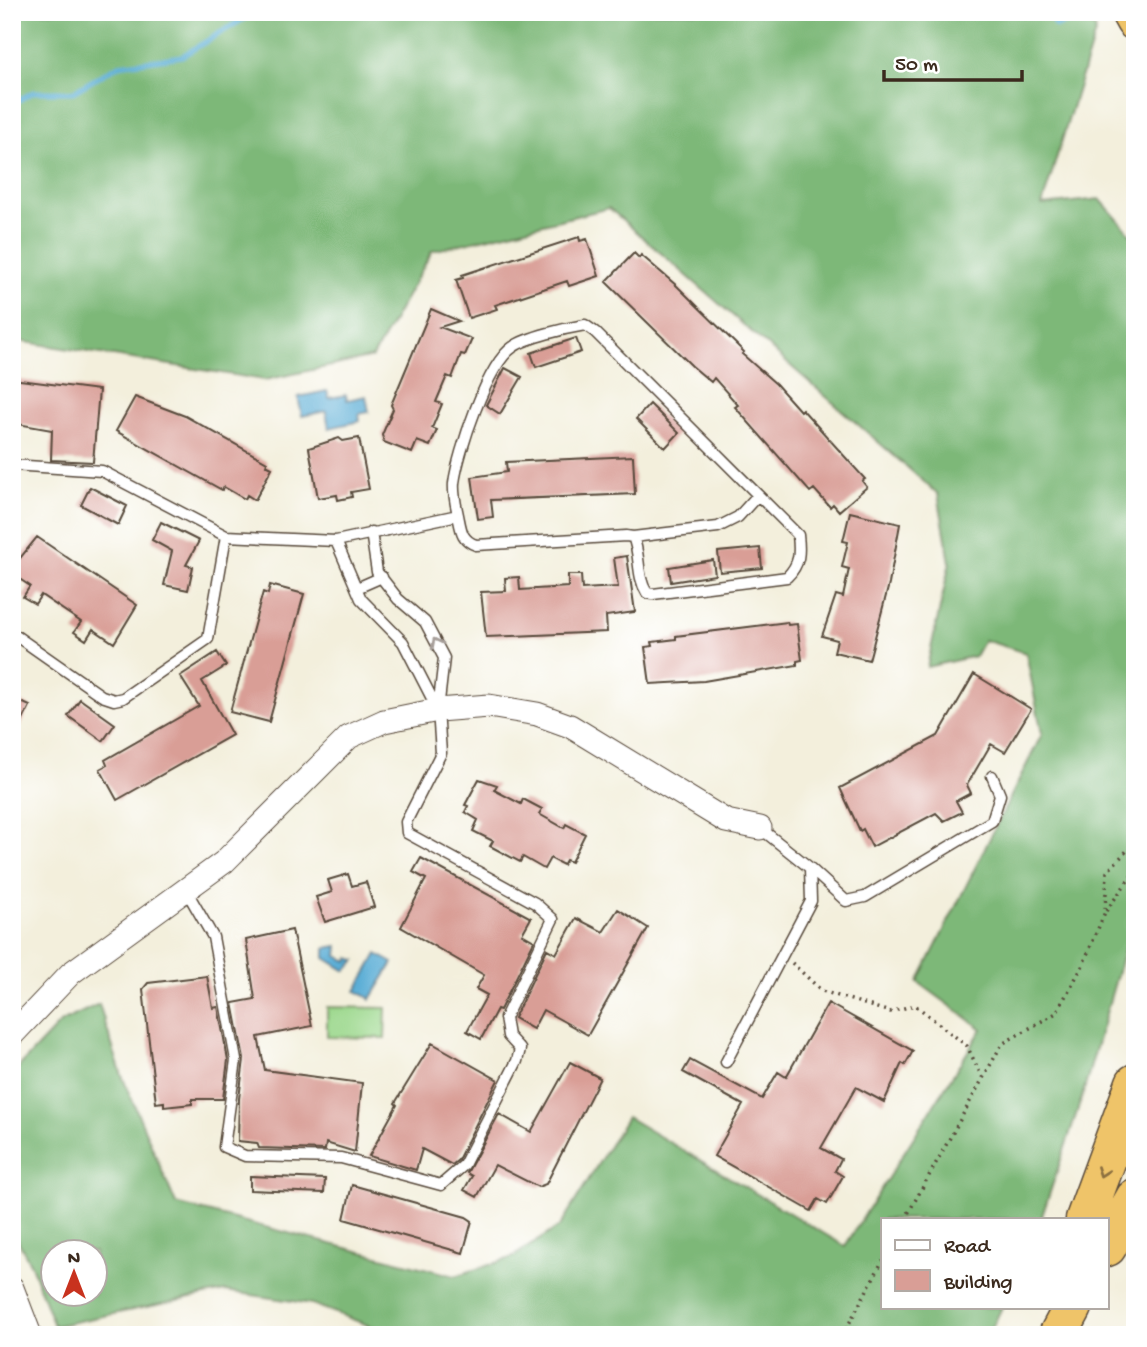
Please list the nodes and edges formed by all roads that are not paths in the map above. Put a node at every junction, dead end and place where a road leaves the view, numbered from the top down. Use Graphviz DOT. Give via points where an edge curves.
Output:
graph roads {
  1 [pos="1130,12"];
  2 [pos="1135,21"];
  3 [pos="12,464"];
  4 [pos="758,495"];
  5 [pos="458,515"];
  6 [pos="371,532"];
  7 [pos="226,536"];
  8 [pos="633,537"];
  9 [pos="336,541"];
  10 [pos="382,577"];
  11 [pos="357,588"];
  12 [pos="12,633"];
  13 [pos="438,710"];
  14 [pos="992,776"];
  15 [pos="760,828"];
  16 [pos="810,868"];
  17 [pos="186,890"];
  18 [pos="12,1035"];
  19 [pos="726,1062"];
  20 [pos="1135,1083"];
  21 [pos="1135,1198"];
  22 [pos="1085,1218"];
  23 [pos="1108,1245"];
  24 [pos="12,1288"];
  25 [pos="1053,1308"];
  26 [pos="1072,1308"];
  27 [pos="30,1335"];
  28 [pos="1043,1335"];
  29 [pos="1058,1335"];
  1 -- 2 [label="highway"];
  3 -- 7 [label="lane" via="102,471"];
  4 -- 5 [label="lane" via="585,325 512,346 495,368 457,471 454,496"];
  4 -- 8 [label="lane" via="738,517 718,527"];
  4 -- 8 [label="lane" via="798,535 796,569 787,577 647,593 641,584"];
  5 -- 6 [label="lane"];
  5 -- 8 [label="lane" via="463,536 476,545"];
  6 -- 9 [label="lane"];
  6 -- 10 [label="lane" via="377,572"];
  7 -- 9 [label="lane"];
  7 -- 12 [label="lane" via="208,639 123,698 102,696"];
  9 -- 11 [label="lane"];
  10 -- 11 [label="lane"];
  13 -- 10 [label="lane, one-way" via="444,658 425,622 398,599"];
  11 -- 13 [label="lane" via="361,599 403,642"];
  13 -- 15 [label="street" via="489,706 537,714 570,726 726,821"];
  13 -- 17 [label="street" via="384,721 349,737 224,863"];
  13 -- 17 [label="lane" via="441,753 406,822 407,833 535,903 553,919 505,1018 508,1036 520,1049 517,1061 464,1165 441,1185 341,1158 245,1156 224,1147 236,1060 213,937"];
  14 -- 16 [label="lane" via="1000,795 992,821 865,897 846,901"];
  15 -- 16 [label="lane"];
  16 -- 19 [label="lane" via="811,901"];
  17 -- 18 [label="street" via="71,973"];
  20 -- 22 [label="highway, one-way"];
  21 -- 23 [label="highway"];
  24 -- 27 [label="street"];
  25 -- 28 [label="highway"];
  26 -- 29 [label="highway"];
}
